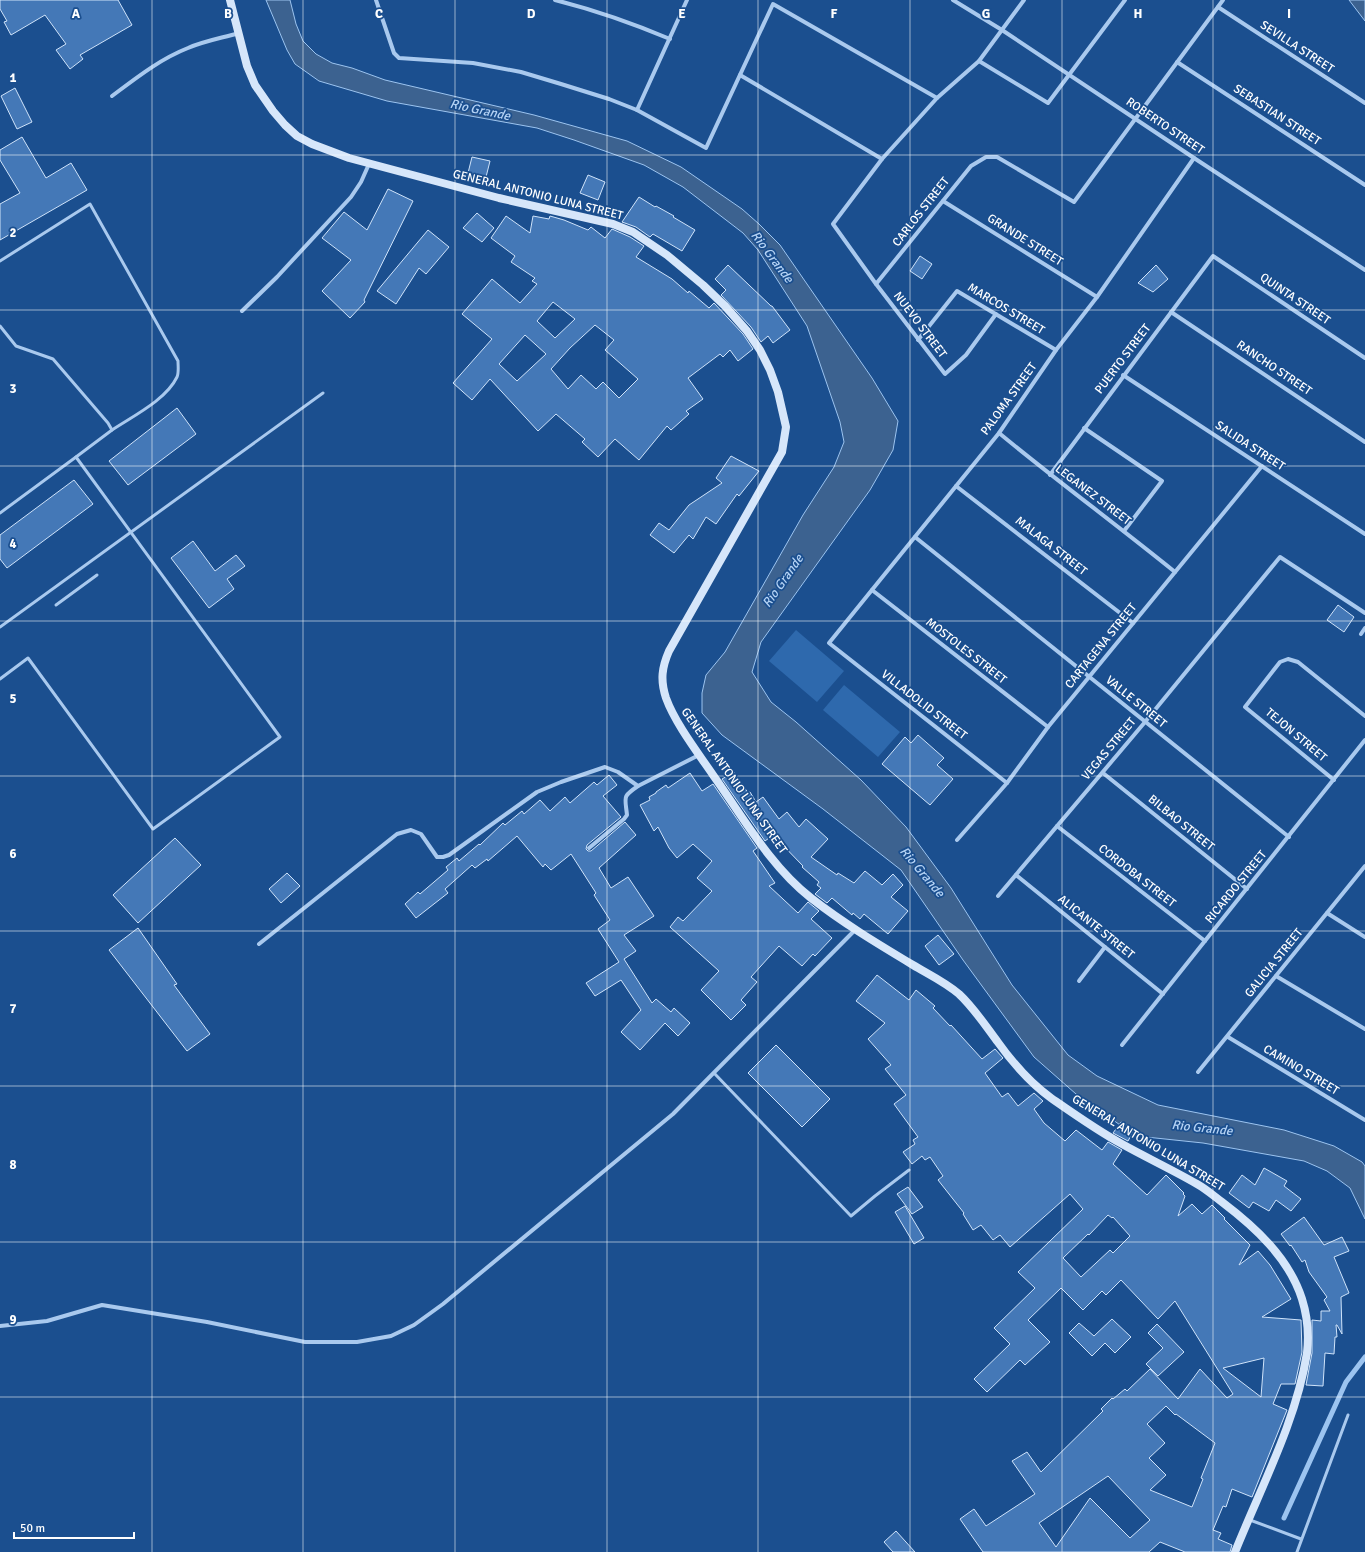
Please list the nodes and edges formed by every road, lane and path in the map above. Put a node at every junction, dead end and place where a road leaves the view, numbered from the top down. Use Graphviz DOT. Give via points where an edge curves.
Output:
graph roads {
  1 [pos="230,0"];
  2 [pos="376,0"];
  3 [pos="556,0"];
  4 [pos="687,0"];
  5 [pos="953,0"];
  6 [pos="1024,0"];
  7 [pos="1125,0"];
  8 [pos="1223,0"];
  9 [pos="1218,7"];
  10 [pos="1002,30"];
  11 [pos="239,33"];
  12 [pos="670,38"];
  13 [pos="980,61"];
  14 [pos="1177,62"];
  15 [pos="1069,74"];
  16 [pos="740,76"];
  17 [pos="112,96"];
  18 [pos="937,98"];
  19 [pos="1365,103"];
  20 [pos="637,110"];
  21 [pos="1135,119"];
  22 [pos="1194,158"];
  23 [pos="882,159"];
  24 [pos="369,164"];
  25 [pos="1365,185"];
  26 [pos="943,201"];
  27 [pos="1213,256"];
  28 [pos="0,261"];
  29 [pos="1365,270"];
  30 [pos="876,284"];
  31 [pos="1097,297"];
  32 [pos="242,311"];
  33 [pos="1171,312"];
  34 [pos="996,314"];
  35 [pos="0,326"];
  36 [pos="918,340"];
  37 [pos="1056,350"];
  38 [pos="1365,358"];
  39 [pos="1123,375"];
  40 [pos="323,393"];
  41 [pos="1084,428"];
  42 [pos="112,430"];
  43 [pos="999,433"];
  44 [pos="1365,442"];
  45 [pos="76,457"];
  46 [pos="1262,466"];
  47 [pos="1050,475"];
  48 [pos="956,486"];
  49 [pos="0,513"];
  50 [pos="1124,531"];
  51 [pos="131,533"];
  52 [pos="1365,534"];
  53 [pos="915,537"];
  54 [pos="1175,572"];
  55 [pos="97,575"];
  56 [pos="872,590"];
  57 [pos="56,605"];
  58 [pos="1365,613"];
  59 [pos="1133,623"];
  60 [pos="0,627"];
  61 [pos="1365,628"];
  62 [pos="1361,634"];
  63 [pos="829,643"];
  64 [pos="1089,677"];
  65 [pos="0,679"];
  66 [pos="1365,716"];
  67 [pos="1146,722"];
  68 [pos="1048,727"];
  69 [pos="1365,740"];
  70 [pos="699,754"];
  71 [pos="1103,773"];
  72 [pos="1334,780"];
  73 [pos="1007,783"];
  74 [pos="638,786"];
  75 [pos="1057,826"];
  76 [pos="1288,837"];
  77 [pos="957,840"];
  78 [pos="589,848"];
  79 [pos="1365,866"];
  80 [pos="1016,875"];
  81 [pos="1247,889"];
  82 [pos="998,896"];
  83 [pos="1327,913"];
  84 [pos="856,930"];
  85 [pos="1365,937"];
  86 [pos="1205,941"];
  87 [pos="259,944"];
  88 [pos="1105,947"];
  89 [pos="1276,976"];
  90 [pos="1079,981"];
  91 [pos="1163,994"];
  92 [pos="1365,1029"];
  93 [pos="1228,1037"];
  94 [pos="1122,1046"];
  95 [pos="1198,1072"];
  96 [pos="714,1073"];
  97 [pos="1365,1120"];
  98 [pos="909,1170"];
  99 [pos="0,1326"];
  100 [pos="1348,1415"];
  101 [pos="1248,1520"];
  102 [pos="1301,1539"];
  103 [pos="1235,1552"];
  104 [pos="1297,1552"];
  1 -- 11 [label="main road, GENERAL ANTONIO LUNA STREET"];
  2 -- 20 [label="street" via="394,53 399,58 473,63 521,72"];
  3 -- 12 [label="street"];
  4 -- 12 [label="street"];
  5 -- 10 [label="street, ROBERTO STREET"];
  6 -- 10 [label="street"];
  7 -- 15 [label="street"];
  8 -- 9 [label="street"];
  9 -- 14 [label="street"];
  9 -- 19 [label="street, SEVILLA STREET"];
  10 -- 13 [label="street"];
  10 -- 15 [label="street, ROBERTO STREET"];
  11 -- 17 [label="street" via="174,54"];
  11 -- 24 [label="main road, GENERAL ANTONIO LUNA STREET" via="247,66 255,85 285,125 297,136 312,144"];
  12 -- 20 [label="street"];
  13 -- 15 [label="street" via="1048,103"];
  13 -- 18 [label="street"];
  14 -- 21 [label="street"];
  14 -- 25 [label="street, SEBASTIAN STREET"];
  15 -- 21 [label="street, ROBERTO STREET"];
  16 -- 18 [label="street" via="773,4"];
  16 -- 20 [label="street" via="706,148"];
  16 -- 23 [label="street"];
  18 -- 23 [label="street"];
  21 -- 22 [label="street, ROBERTO STREET"];
  21 -- 26 [label="street, CARLOS STREET" via="1074,202 997,158 986,157 970,166"];
  22 -- 29 [label="street, ROBERTO STREET"];
  22 -- 31 [label="street, PALOMA STREET"];
  23 -- 30 [label="street, NUEVO STREET" via="833,224"];
  24 -- 32 [label="street" via="351,197"];
  24 -- 70 [label="main road, GENERAL ANTONIO LUNA STREET" via="613,224 633,232 667,255 730,311 760,350 778,392 786,428 782,452 669,651 663,666 662,681 667,701"];
  26 -- 30 [label="street, CARLOS STREET"];
  26 -- 31 [label="street, GRANDE STREET"];
  27 -- 33 [label="street, PUERTO STREET"];
  27 -- 38 [label="street, QUINTA STREET"];
  28 -- 42 [label="lane" via="90,204 178,361 178,376 168,389 155,402"];
  30 -- 36 [label="street, NUEVO STREET"];
  31 -- 37 [label="street, PALOMA STREET"];
  33 -- 39 [label="street, PUERTO STREET"];
  33 -- 44 [label="street, RANCHO STREET"];
  34 -- 36 [label="street, MARCOS STREET" via="957,291"];
  34 -- 36 [label="street, NUEVO STREET" via="966,355 945,374"];
  34 -- 37 [label="street, MARCOS STREET"];
  35 -- 42 [label="lane" via="16,346 54,360"];
  37 -- 43 [label="street, PALOMA STREET"];
  39 -- 41 [label="street, PUERTO STREET"];
  39 -- 46 [label="street, SALIDA STREET"];
  40 -- 51 [label="lane"];
  41 -- 47 [label="street, PUERTO STREET"];
  41 -- 50 [label="street" via="1162,481"];
  42 -- 45 [label="lane"];
  43 -- 47 [label="street, LEGANEZ STREET"];
  43 -- 48 [label="street, PALOMA STREET"];
  45 -- 49 [label="lane"];
  45 -- 51 [label="lane"];
  46 -- 52 [label="street, SALIDA STREET"];
  46 -- 54 [label="street, CARTAGENA STREET"];
  47 -- 50 [label="street, LEGANEZ STREET"];
  48 -- 53 [label="street, PALOMA STREET"];
  48 -- 59 [label="street, MALAGA STREET"];
  50 -- 54 [label="street, LEGANEZ STREET"];
  51 -- 60 [label="lane"];
  51 -- 65 [label="lane" via="280,737 153,829 28,658"];
  53 -- 56 [label="street, PALOMA STREET"];
  53 -- 64 [label="street, VALLE STREET"];
  54 -- 59 [label="street, CARTAGENA STREET"];
  55 -- 57 [label="lane"];
  56 -- 63 [label="street, PALOMA STREET"];
  56 -- 68 [label="street, MOSTOLES STREET"];
  58 -- 67 [label="street, VEGAS STREET" via="1280,557"];
  59 -- 64 [label="street, CARTAGENA STREET"];
  61 -- 62 [label="street"];
  63 -- 73 [label="street, VILLADOLID STREET"];
  64 -- 67 [label="street, VALLE STREET"];
  64 -- 68 [label="street, CARTAGENA STREET"];
  66 -- 72 [label="street, TEJON STREET" via="1298,662 1288,659 1280,662 1246,706"];
  67 -- 71 [label="street, VEGAS STREET"];
  67 -- 76 [label="street, VALLE STREET"];
  68 -- 73 [label="street, CARTAGENA STREET"];
  69 -- 72 [label="street, RICARDO STREET"];
  70 -- 74 [label="street"];
  70 -- 84 [label="main road, GENERAL ANTONIO LUNA STREET" via="778,865 810,897"];
  71 -- 75 [label="street, VEGAS STREET"];
  71 -- 81 [label="street, BILBAO STREET"];
  72 -- 76 [label="street, RICARDO STREET"];
  73 -- 77 [label="street, CARTAGENA STREET"];
  74 -- 78 [label="street" via="626,794 627,815 624,819"];
  74 -- 87 [label="street" via="618,772 605,767 561,782 537,792 443,857 438,857 421,834 411,830 397,834"];
  75 -- 80 [label="street, VEGAS STREET"];
  75 -- 86 [label="street, CORDOBA STREET"];
  76 -- 81 [label="street, RICARDO STREET"];
  79 -- 83 [label="street, GALICIA STREET"];
  80 -- 82 [label="street, VEGAS STREET"];
  80 -- 88 [label="street, ALICANTE STREET"];
  81 -- 86 [label="street, RICARDO STREET"];
  83 -- 85 [label="street"];
  83 -- 89 [label="street, GALICIA STREET"];
  84 -- 96 [label="street"];
  84 -- 101 [label="main road, GENERAL ANTONIO LUNA STREET" via="955,991 1019,1069 1042,1091 1119,1143 1200,1186 1238,1214 1278,1253 1302,1298 1307,1326 1307,1350 1299,1390"];
  86 -- 91 [label="street, RICARDO STREET"];
  88 -- 90 [label="street"];
  88 -- 91 [label="street, ALICANTE STREET"];
  89 -- 92 [label="street"];
  89 -- 93 [label="street, GALICIA STREET"];
  91 -- 94 [label="street, RICARDO STREET"];
  93 -- 95 [label="street, GALICIA STREET"];
  93 -- 97 [label="street, CAMINO STREET"];
  96 -- 98 [label="lane" via="851,1216"];
  96 -- 99 [label="street" via="673,1114 443,1304 414,1325 391,1336 357,1342 306,1342 207,1322 102,1305 47,1321"];
  100 -- 102 [label="lane"];
  101 -- 102 [label="lane"];
  101 -- 103 [label="main road, GENERAL ANTONIO LUNA STREET"];
  102 -- 104 [label="lane"];
}
